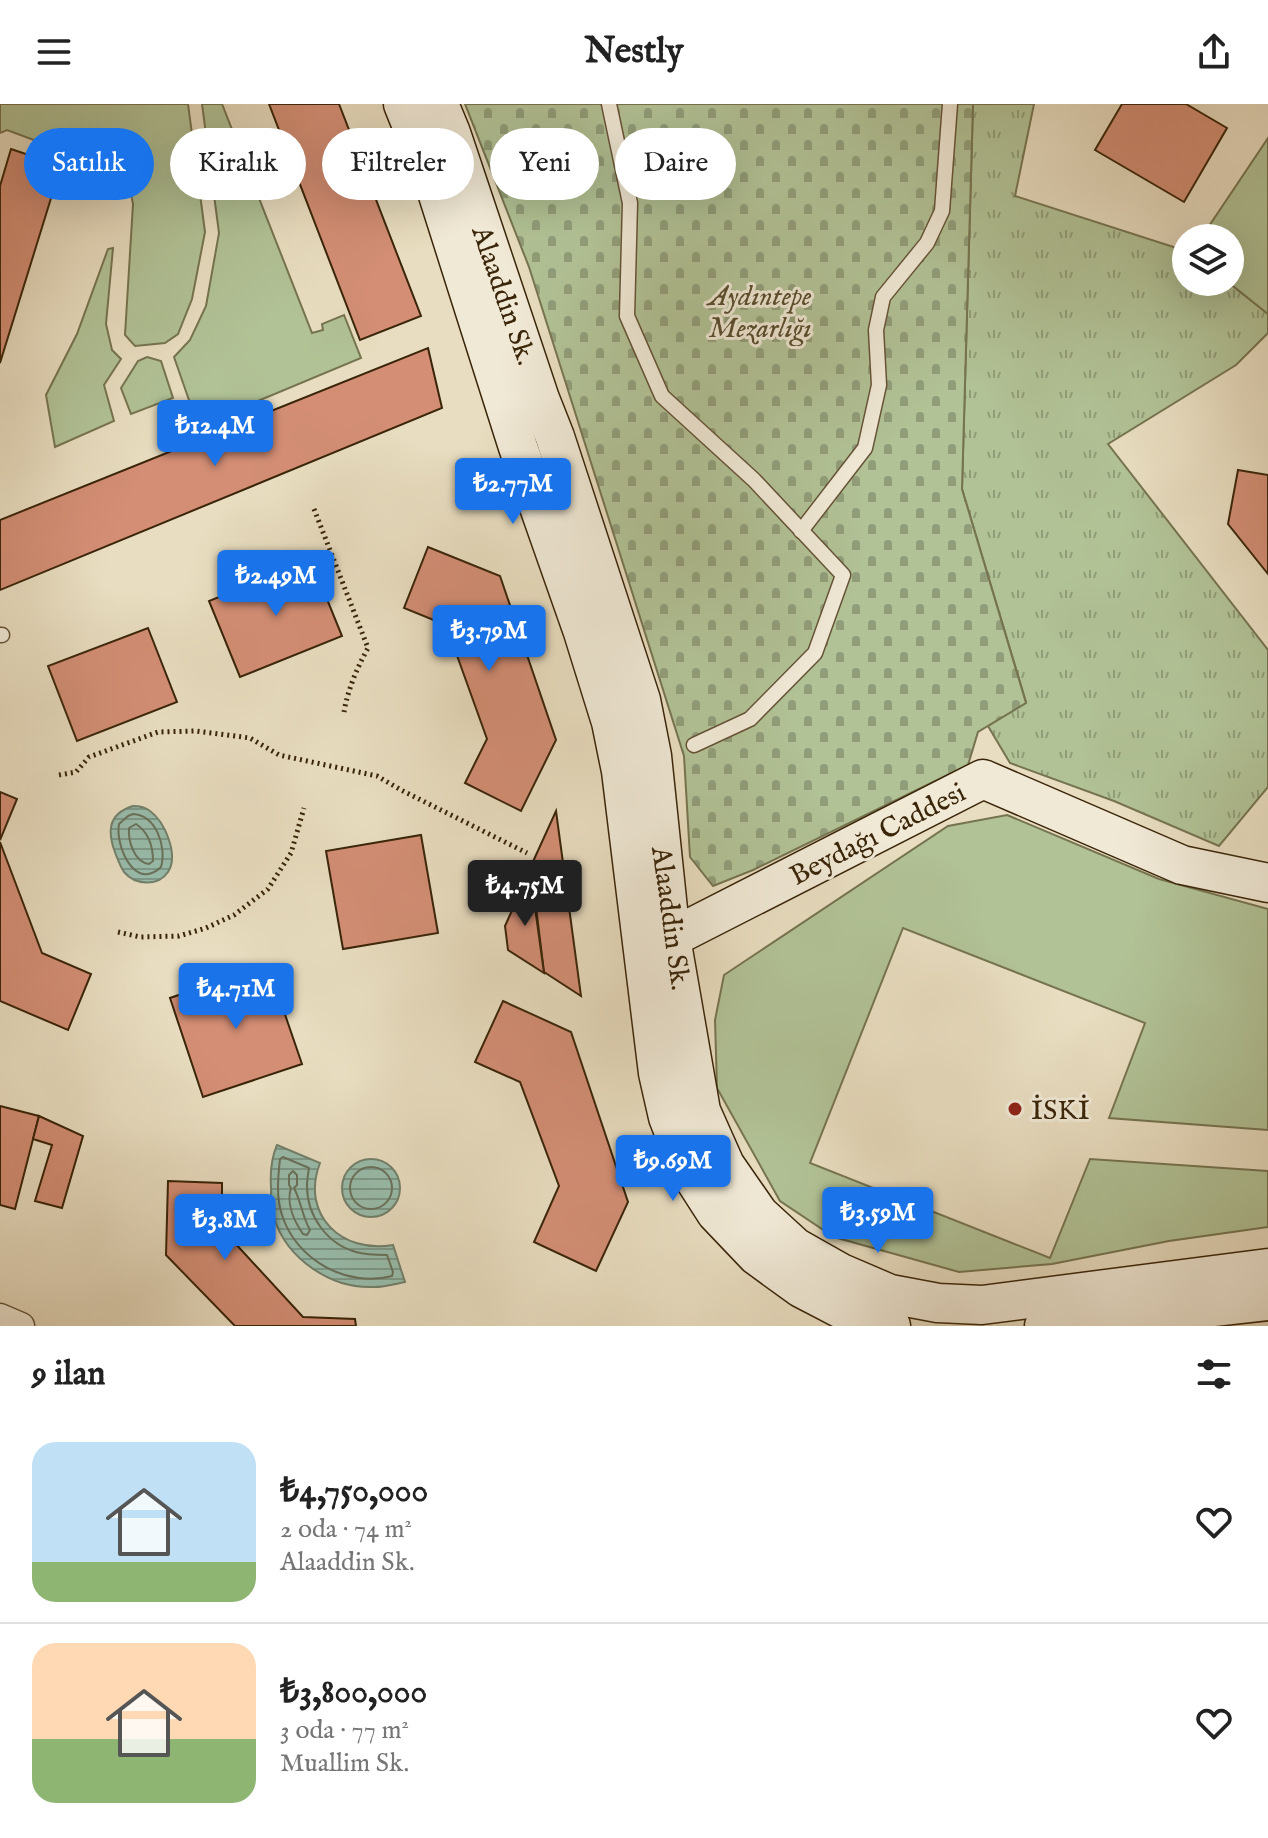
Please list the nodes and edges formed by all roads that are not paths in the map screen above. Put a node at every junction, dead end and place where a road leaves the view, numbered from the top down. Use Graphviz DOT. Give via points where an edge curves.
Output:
graph roads {
  1 [pos="403,104"];
  2 [pos="439,104"];
  3 [pos="609,104"];
  4 [pos="950,104"];
  5 [pos="522,420"];
  6 [pos="801,531"];
  7 [pos="694,745"];
  8 [pos="1268,883"];
  9 [pos="657,940"];
  10 [pos="1268,1268"];
  11 [pos="1268,1301"];
  12 [pos="0,1317"];
  13 [pos="21,1326"];
  14 [pos="891,1326"];
  15 [pos="1044,1326"];
  1 -- 5 [label="street, Alaaddin Sk."];
  2 -- 5 [label="street, Alaaddin Sk." via="451,133"];
  3 -- 6 [label="lane" via="630,203 627,316 662,396"];
  4 -- 6 [label="lane" via="942,211 927,243 883,297 876,330 879,385 865,448"];
  5 -- 9 [label="street, Alaaddin Sk." via="611,722"];
  5 -- 9 [label="street, Alaaddin Sk." via="555,437 641,700 652,756"];
  6 -- 7 [label="lane" via="843,575 815,653 750,719"];
  8 -- 9 [label="street, Beydağı Caddesi" via="1182,865 983,779"];
  9 -- 10 [label="street, Alaaddin Sk." via="701,1111 725,1165 759,1214 795,1247 841,1273 890,1294 982,1305"];
  9 -- 14 [label="street, Alaaddin Sk." via="658,1073 689,1171 716,1213 757,1256 801,1288 853,1315"];
  11 -- 15 [label="street"];
  12 -- 13 [label="street"];
}
